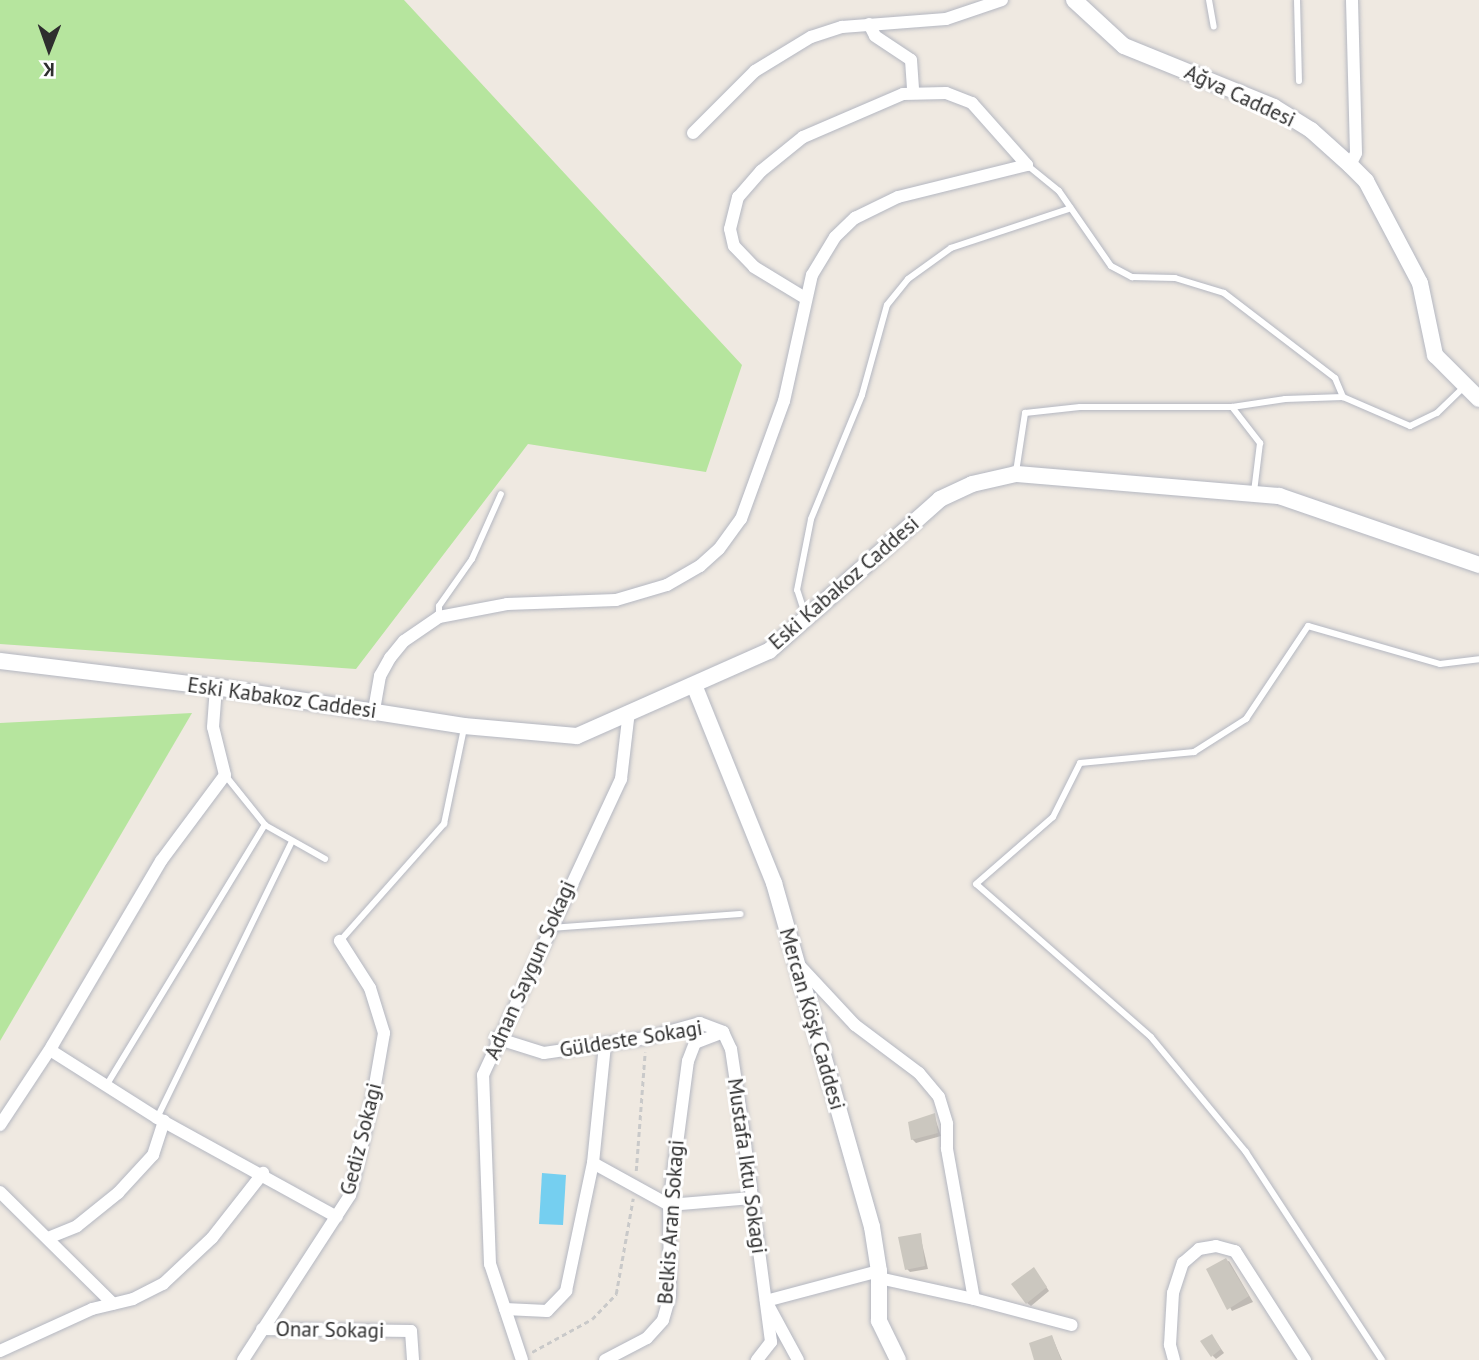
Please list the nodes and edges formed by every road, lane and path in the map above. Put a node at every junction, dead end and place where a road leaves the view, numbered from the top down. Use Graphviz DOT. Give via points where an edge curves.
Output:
graph roads {
  1 [pos="1002,0"];
  2 [pos="1074,0"];
  3 [pos="1209,0"];
  4 [pos="1297,0"];
  5 [pos="1352,0"];
  6 [pos="869,24"];
  7 [pos="1214,27"];
  8 [pos="1299,81"];
  9 [pos="913,92"];
  10 [pos="693,133"];
  11 [pos="1027,165"];
  12 [pos="1350,165"];
  13 [pos="1071,208"];
  14 [pos="805,298"];
  15 [pos="1466,385"];
  16 [pos="1343,397"];
  17 [pos="1479,399"];
  18 [pos="1232,407"];
  19 [pos="1016,474"];
  20 [pos="501,494"];
  21 [pos="1253,494"];
  22 [pos="1479,565"];
  23 [pos="439,617"];
  24 [pos="807,618"];
  25 [pos="1479,659"];
  26 [pos="0,661"];
  27 [pos="694,685"];
  28 [pos="216,687"];
  29 [pos="374,710"];
  30 [pos="629,711"];
  31 [pos="464,726"];
  32 [pos="225,775"];
  33 [pos="265,825"];
  34 [pos="291,843"];
  35 [pos="324,859"];
  36 [pos="740,914"];
  37 [pos="548,928"];
  38 [pos="340,941"];
  39 [pos="793,958"];
  40 [pos="723,1032"];
  41 [pos="496,1038"];
  42 [pos="646,1038"];
  43 [pos="605,1044"];
  44 [pos="50,1050"];
  45 [pos="105,1087"];
  46 [pos="161,1120"];
  47 [pos="0,1125"];
  48 [pos="593,1163"];
  49 [pos="263,1174"];
  50 [pos="635,1185"];
  51 [pos="0,1192"];
  52 [pos="752,1198"];
  53 [pos="668,1205"];
  54 [pos="337,1217"];
  55 [pos="48,1238"];
  56 [pos="879,1275"];
  57 [pos="974,1299"];
  58 [pos="766,1301"];
  59 [pos="113,1304"];
  60 [pos="505,1309"];
  61 [pos="1072,1325"];
  62 [pos="262,1329"];
  63 [pos="0,1351"];
  64 [pos="521,1359"];
  65 [pos="243,1360"];
  66 [pos="412,1360"];
  67 [pos="605,1360"];
  68 [pos="757,1360"];
  69 [pos="797,1360"];
  70 [pos="898,1360"];
  71 [pos="1174,1360"];
  72 [pos="1305,1360"];
  73 [pos="1382,1360"];
  1 -- 6 [label="street" via="946,19"];
  2 -- 12 [label="street, Ağva Caddesi" via="1124,46 1274,107 1311,130"];
  3 -- 7 [label="lane"];
  4 -- 8 [label="lane"];
  5 -- 12 [label="street" via="1356,152"];
  6 -- 9 [label="street" via="876,36 911,60"];
  6 -- 10 [label="street" via="832,30 782,53 738,85"];
  9 -- 11 [label="street" via="946,93 972,103"];
  9 -- 14 [label="street" via="835,120 803,137 761,171 734,204 730,229 734,246 767,278"];
  11 -- 13 [label="lane" via="1053,184"];
  11 -- 14 [label="street" via="875,206 835,237 812,275"];
  12 -- 15 [label="street, Ağva Caddesi" via="1366,181 1420,282 1435,355"];
  13 -- 16 [label="lane" via="1117,271 1175,278 1224,293 1335,378"];
  13 -- 24 [label="lane" via="951,248 908,279 887,305 862,395 811,519 797,590"];
  14 -- 23 [label="street" via="783,401 741,519 719,549 685,576 646,593 596,603 481,607"];
  15 -- 16 [label="lane" via="1437,413 1410,426"];
  15 -- 17 [label="street, Ağva Caddesi"];
  16 -- 18 [label="lane"];
  18 -- 19 [label="lane" via="1080,407 1025,413"];
  18 -- 21 [label="lane" via="1260,443"];
  19 -- 21 [label="street, Eski Kabakoz Caddesi"];
  19 -- 24 [label="street, Eski Kabakoz Caddesi" via="972,484 940,499"];
  20 -- 23 [label="lane" via="472,559 439,606"];
  21 -- 22 [label="street, Eski Kabakoz Caddesi" via="1279,496"];
  23 -- 29 [label="street" via="404,641 390,658 377,685"];
  24 -- 27 [label="street, Eski Kabakoz Caddesi" via="769,651"];
  25 -- 73 [label="lane" via="1440,664 1308,626 1246,719 1194,752 1080,762 1053,817 976,884 1151,1037 1246,1152"];
  26 -- 28 [label="street, Eski Kabakoz Caddesi"];
  27 -- 30 [label="street, Eski Kabakoz Caddesi"];
  27 -- 39 [label="street, Mercan Köşk Caddesi" via="774,883"];
  28 -- 29 [label="street, Eski Kabakoz Caddesi"];
  28 -- 32 [label="street" via="213,727"];
  29 -- 31 [label="street, Eski Kabakoz Caddesi"];
  30 -- 31 [label="street, Eski Kabakoz Caddesi" via="577,736"];
  30 -- 37 [label="street, Adnan Saygun Sokagi" via="621,779"];
  31 -- 38 [label="lane" via="443,824"];
  32 -- 33 [label="lane"];
  32 -- 44 [label="street" via="161,861"];
  33 -- 34 [label="lane"];
  33 -- 45 [label="lane"];
  34 -- 35 [label="lane"];
  34 -- 46 [label="lane"];
  36 -- 37 [label="lane"];
  37 -- 41 [label="street, Adnan Saygun Sokagi"];
  38 -- 54 [label="street, Gediz Sokagi" via="370,988 384,1033 350,1195"];
  39 -- 56 [label="street, Mercan Köşk Caddesi" via="872,1227"];
  39 -- 57 [label="street" via="855,1025 919,1073 939,1097"];
  40 -- 42 [label="street, Güldeste Sokagi" via="700,1024"];
  40 -- 52 [label="street, Mustafa Iktu Sokagi" via="731,1049"];
  40 -- 53 [label="street, Belkis Aran Sokagi" via="695,1043 688,1061"];
  41 -- 43 [label="street, Güldeste Sokagi" via="544,1053"];
  41 -- 60 [label="street, Adnan Saygun Sokagi" via="483,1075 483,1139 490,1264"];
  42 -- 43 [label="street, Güldeste Sokagi"];
  42 -- 50 [label="path"];
  43 -- 48 [label="street"];
  44 -- 45 [label="street"];
  44 -- 47 [label="street"];
  45 -- 46 [label="street"];
  46 -- 49 [label="street"];
  46 -- 55 [label="street" via="153,1155 118,1193 77,1226"];
  48 -- 50 [label="street"];
  48 -- 60 [label="street" via="566,1291 547,1311"];
  49 -- 54 [label="street"];
  49 -- 59 [label="street" via="186,1265 163,1284"];
  50 -- 53 [label="street"];
  50 -- 64 [label="path" via="616,1294 592,1319"];
  51 -- 55 [label="street"];
  52 -- 53 [label="street"];
  52 -- 58 [label="street, Mustafa Iktu Sokagi"];
  53 -- 67 [label="street, Belkis Aran Sokagi" via="670,1295 663,1320 647,1338"];
  54 -- 62 [label="street, Gediz Sokagi"];
  55 -- 59 [label="street"];
  56 -- 57 [label="street"];
  56 -- 58 [label="street"];
  56 -- 70 [label="street, Mercan Köşk Caddesi" via="879,1321"];
  57 -- 61 [label="street"];
  58 -- 68 [label="street, Mustafa Iktu Sokagi" via="771,1342"];
  58 -- 69 [label="street, Mustafa Iktu Sokagi"];
  59 -- 63 [label="street"];
  60 -- 64 [label="street, Adnan Saygun Sokagi"];
  62 -- 65 [label="street, Gediz Sokagi"];
  62 -- 66 [label="street, Onar Sokagi" via="411,1331"];
  71 -- 72 [label="street" via="1170,1345 1173,1293 1183,1263 1199,1249 1216,1246 1235,1251"];
}
